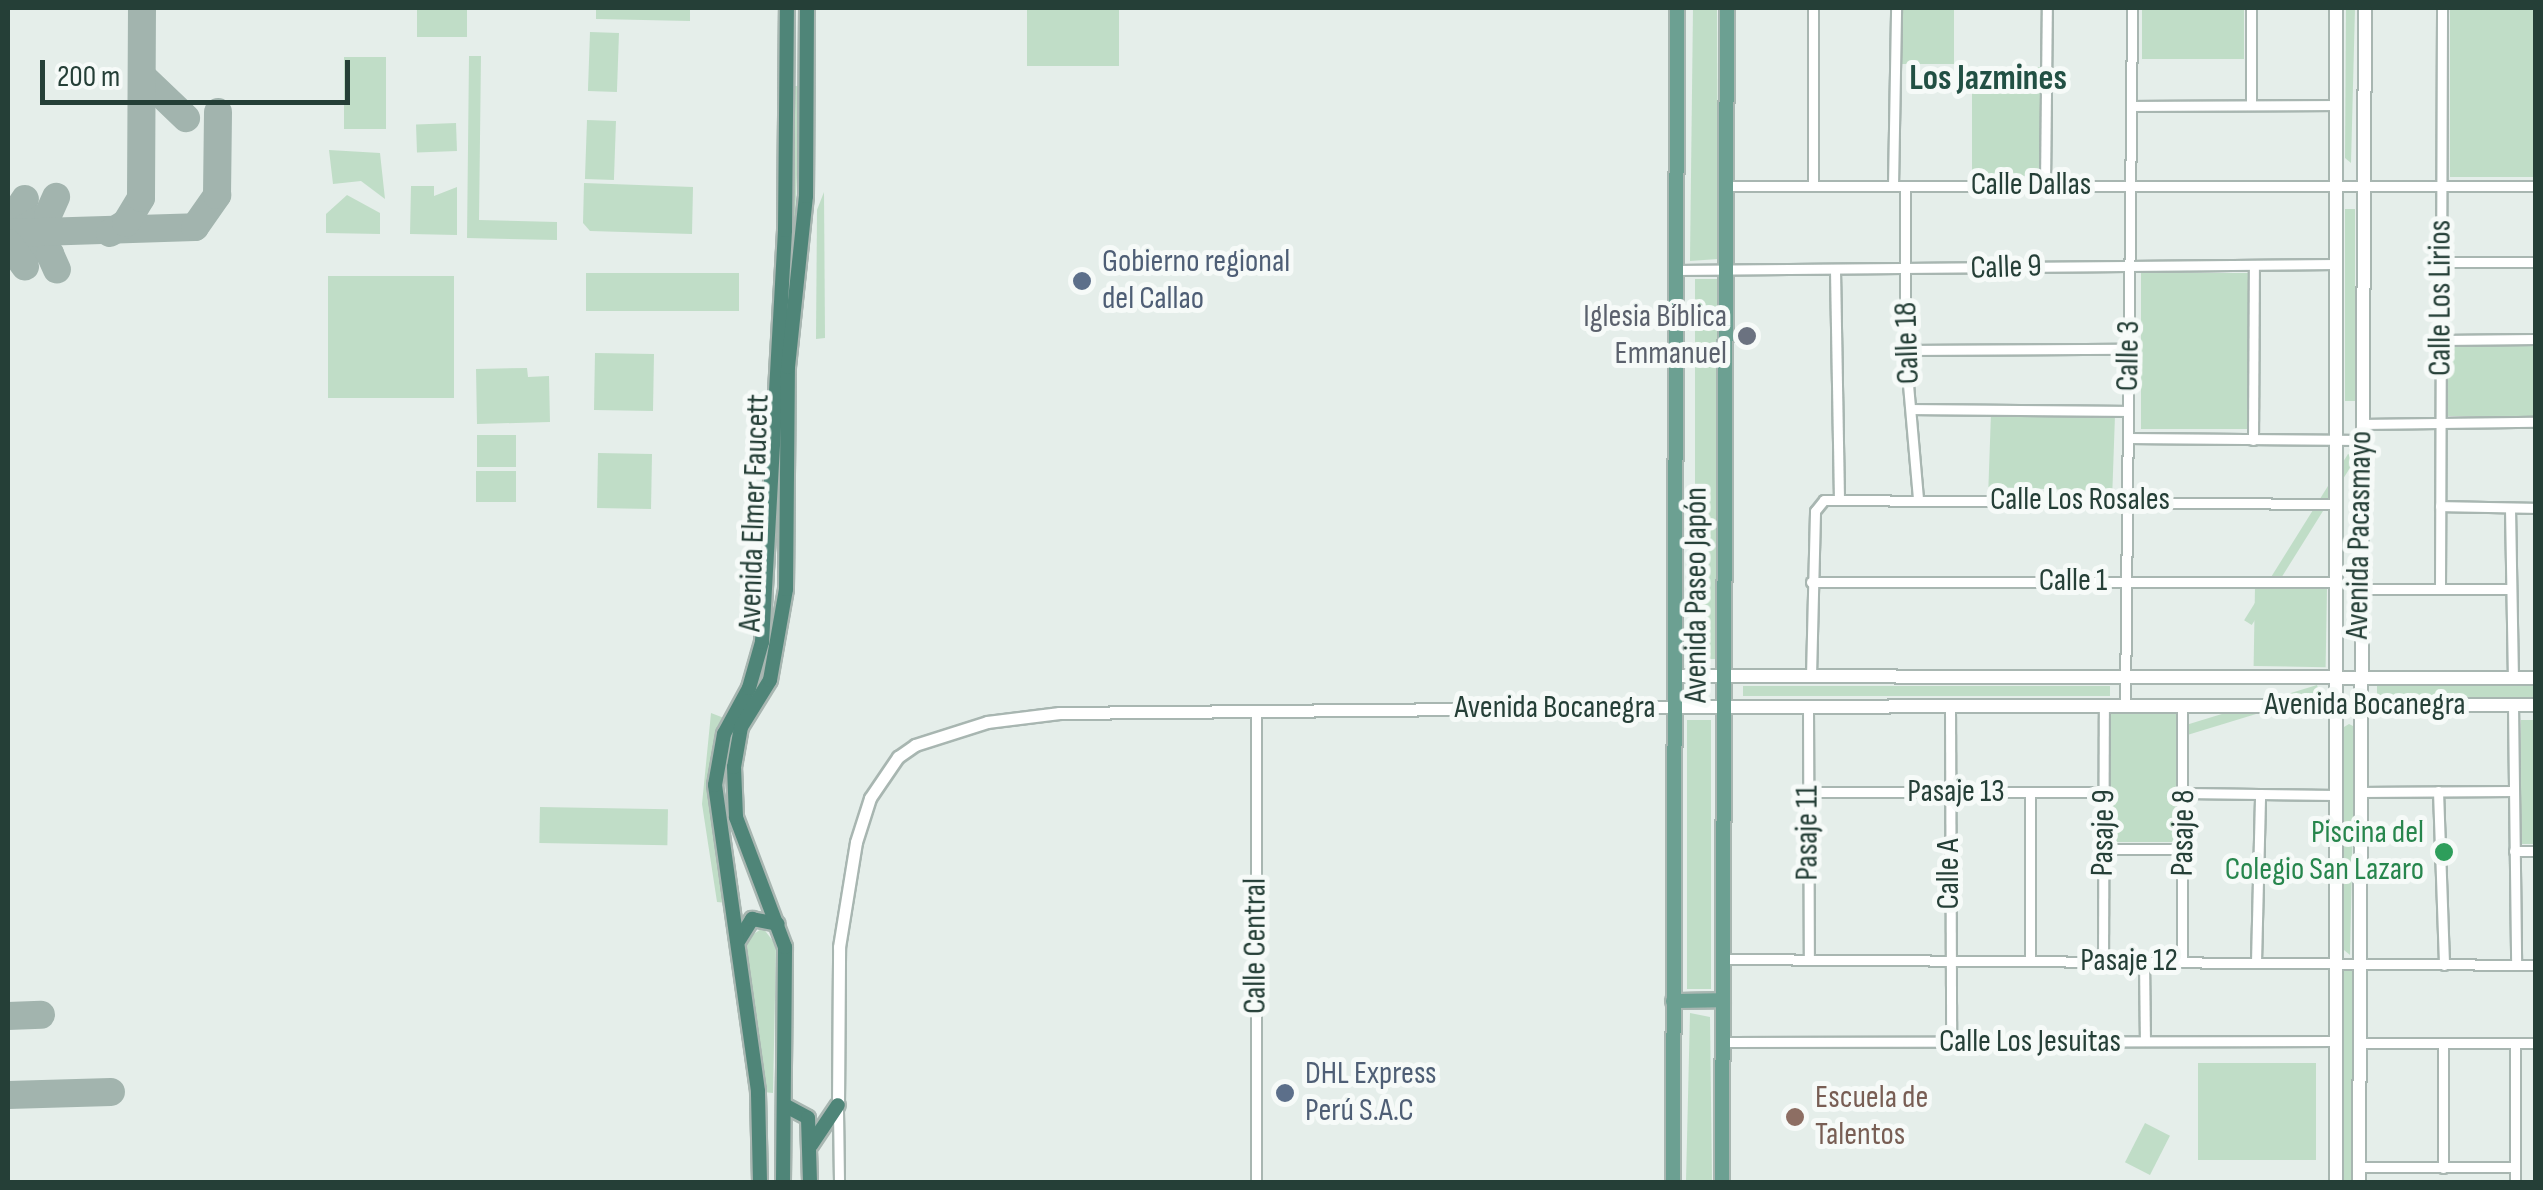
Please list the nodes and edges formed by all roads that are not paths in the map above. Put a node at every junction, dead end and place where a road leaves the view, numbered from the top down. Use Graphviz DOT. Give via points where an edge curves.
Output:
graph roads {
  1 [pos="787,8"];
  2 [pos="808,8"];
  3 [pos="1677,8"];
  4 [pos="1727,8"];
  5 [pos="1813,8"];
  6 [pos="1896,8"];
  7 [pos="2047,8"];
  8 [pos="2132,8"];
  9 [pos="2251,8"];
  10 [pos="2336,8"];
  11 [pos="2366,8"];
  12 [pos="2442,8"];
  13 [pos="2251,104"];
  14 [pos="2336,105"];
  15 [pos="2131,106"];
  16 [pos="2336,184"];
  17 [pos="2364,184"];
  18 [pos="2045,185"];
  19 [pos="2130,185"];
  20 [pos="1727,186"];
  21 [pos="1812,186"];
  22 [pos="1893,186"];
  23 [pos="1905,186"];
  24 [pos="2441,186"];
  25 [pos="2536,186"];
  26 [pos="2441,262"];
  27 [pos="2536,262"];
  28 [pos="2336,264"];
  29 [pos="2131,266"];
  30 [pos="2254,266"];
  31 [pos="1676,270"];
  32 [pos="1726,270"];
  33 [pos="1834,270"];
  34 [pos="1906,271"];
  35 [pos="2441,340"];
  36 [pos="2536,340"];
  37 [pos="2129,349"];
  38 [pos="1906,350"];
  39 [pos="1911,409"];
  40 [pos="2128,411"];
  41 [pos="2336,414"];
  42 [pos="2361,419"];
  43 [pos="2536,422"];
  44 [pos="2440,423"];
  45 [pos="2128,438"];
  46 [pos="2253,440"];
  47 [pos="2336,440"];
  48 [pos="2361,440"];
  49 [pos="1839,498"];
  50 [pos="1918,500"];
  51 [pos="2127,500"];
  52 [pos="2336,504"];
  53 [pos="2440,506"];
  54 [pos="2510,508"];
  55 [pos="2536,508"];
  56 [pos="2126,581"];
  57 [pos="1812,582"];
  58 [pos="2335,582"];
  59 [pos="2440,588"];
  60 [pos="2359,589"];
  61 [pos="2511,589"];
  62 [pos="1674,676"];
  63 [pos="1725,676"];
  64 [pos="1812,676"];
  65 [pos="2126,678"];
  66 [pos="2513,678"];
  67 [pos="2536,678"];
  68 [pos="2358,679"];
  69 [pos="2335,680"];
  70 [pos="2336,704"];
  71 [pos="2358,704"];
  72 [pos="2182,705"];
  73 [pos="2512,705"];
  74 [pos="2536,705"];
  75 [pos="1950,706"];
  76 [pos="2104,706"];
  77 [pos="2125,706"];
  78 [pos="1724,707"];
  79 [pos="1808,707"];
  80 [pos="1674,708"];
  81 [pos="1256,710"];
  82 [pos="2514,791"];
  83 [pos="1808,792"];
  84 [pos="1950,792"];
  85 [pos="2030,792"];
  86 [pos="2104,792"];
  87 [pos="2358,792"];
  88 [pos="2438,792"];
  89 [pos="2185,793"];
  90 [pos="2260,794"];
  91 [pos="2337,796"];
  92 [pos="2104,849"];
  93 [pos="2183,849"];
  94 [pos="2536,851"];
  95 [pos="2514,852"];
  96 [pos="778,924"];
  97 [pos="737,945"];
  98 [pos="1723,959"];
  99 [pos="1809,959"];
  100 [pos="1949,960"];
  101 [pos="2182,960"];
  102 [pos="2030,961"];
  103 [pos="2103,961"];
  104 [pos="2144,962"];
  105 [pos="2256,962"];
  106 [pos="2337,962"];
  107 [pos="2359,962"];
  108 [pos="2444,965"];
  109 [pos="2516,965"];
  110 [pos="2536,965"];
  111 [pos="1723,1000"];
  112 [pos="1673,1001"];
  113 [pos="2337,1041"];
  114 [pos="1723,1042"];
  115 [pos="1952,1042"];
  116 [pos="2145,1042"];
  117 [pos="2359,1043"];
  118 [pos="2443,1043"];
  119 [pos="2515,1043"];
  120 [pos="2536,1043"];
  121 [pos="784,1105"];
  122 [pos="838,1105"];
  123 [pos="2337,1128"];
  124 [pos="2359,1128"];
  125 [pos="810,1146"];
  126 [pos="2359,1167"];
  127 [pos="2515,1167"];
  128 [pos="2443,1168"];
  129 [pos="760,1182"];
  130 [pos="783,1182"];
  131 [pos="810,1182"];
  132 [pos="839,1182"];
  133 [pos="1256,1182"];
  134 [pos="1673,1182"];
  135 [pos="1722,1182"];
  136 [pos="2336,1182"];
  137 [pos="2359,1182"];
  138 [pos="2515,1182"];
  1 -- 97 [label="highway, Avenida Elmer Faucett" via="786,230 762,642 749,688 724,734 715,785"];
  2 -- 96 [label="highway, Avenida Elmer Faucett" via="806,196 785,436 786,590 770,680 742,727 734,767 736,817"];
  3 -- 31 [label="main road, Avenida Paseo Japón"];
  4 -- 20 [label="main road, Avenida Paseo Japón"];
  5 -- 21 [label="street"];
  6 -- 22 [label="street"];
  7 -- 18 [label="street"];
  8 -- 15 [label="street, Calle 3"];
  9 -- 13 [label="street"];
  10 -- 14 [label="main road, Avenida Pacasmayo"];
  11 -- 17 [label="main road, Avenida Pacasmayo"];
  12 -- 24 [label="street, Calle Los Lirios"];
  13 -- 14 [label="street"];
  13 -- 15 [label="street"];
  14 -- 16 [label="main road, Avenida Pacasmayo"];
  15 -- 19 [label="street, Calle 3"];
  16 -- 17 [label="street, Calle Dallas"];
  16 -- 19 [label="street, Calle Dallas"];
  16 -- 28 [label="main road, Avenida Pacasmayo"];
  17 -- 24 [label="street, Calle Dallas"];
  17 -- 42 [label="main road, Avenida Pacasmayo"];
  18 -- 19 [label="street, Calle Dallas"];
  18 -- 23 [label="street, Calle Dallas"];
  19 -- 29 [label="street, Calle 3"];
  20 -- 21 [label="street, Calle Dallas"];
  20 -- 32 [label="main road, Avenida Paseo Japón"];
  21 -- 22 [label="street, Calle Dallas"];
  22 -- 23 [label="street, Calle Dallas"];
  23 -- 34 [label="street, Calle 18"];
  24 -- 25 [label="street, Calle Dallas"];
  24 -- 26 [label="street, Calle Los Lirios"];
  26 -- 27 [label="street"];
  26 -- 35 [label="street, Calle Los Lirios"];
  28 -- 30 [label="street, Calle 9"];
  28 -- 41 [label="main road, Avenida Pacasmayo"];
  29 -- 30 [label="street, Calle 9"];
  29 -- 34 [label="street, Calle 9"];
  29 -- 37 [label="street, Calle 3"];
  30 -- 46 [label="street"];
  31 -- 32 [label="street, Calle 9"];
  31 -- 62 [label="main road, Avenida Paseo Japón"];
  32 -- 33 [label="street, Calle 9"];
  32 -- 63 [label="main road, Avenida Paseo Japón"];
  33 -- 34 [label="street, Calle 9"];
  33 -- 49 [label="street"];
  34 -- 38 [label="street, Calle 18"];
  35 -- 36 [label="street"];
  35 -- 44 [label="street, Calle Los Lirios"];
  37 -- 38 [label="street"];
  37 -- 40 [label="street, Calle 3"];
  38 -- 39 [label="street, Calle 18"];
  39 -- 40 [label="street"];
  39 -- 50 [label="street, Calle 18"];
  40 -- 45 [label="street, Calle 3"];
  41 -- 42 [label="main road"];
  41 -- 47 [label="main road, Avenida Pacasmayo"];
  42 -- 44 [label="street"];
  42 -- 48 [label="main road, Avenida Pacasmayo"];
  43 -- 44 [label="street"];
  44 -- 53 [label="street, Calle Los Lirios"];
  45 -- 46 [label="street"];
  45 -- 51 [label="street, Calle 3"];
  46 -- 47 [label="street"];
  47 -- 48 [label="street"];
  47 -- 52 [label="main road, Avenida Pacasmayo"];
  48 -- 60 [label="main road, Avenida Pacasmayo"];
  49 -- 50 [label="street, Calle Los Rosales"];
  49 -- 57 [label="street, Calle Los Rosales" via="1824,500 1816,511"];
  50 -- 51 [label="street, Calle Los Rosales"];
  51 -- 52 [label="street, Calle Los Rosales"];
  51 -- 56 [label="street, Calle 3"];
  52 -- 58 [label="main road, Avenida Pacasmayo"];
  53 -- 54 [label="street"];
  53 -- 59 [label="street, Calle Los Lirios"];
  54 -- 55 [label="street"];
  54 -- 61 [label="street"];
  56 -- 57 [label="street, Calle 1"];
  56 -- 58 [label="street, Calle 1"];
  56 -- 65 [label="street, Calle 3"];
  57 -- 64 [label="street"];
  58 -- 69 [label="main road, Avenida Pacasmayo"];
  59 -- 60 [label="street"];
  59 -- 61 [label="street"];
  60 -- 68 [label="main road, Avenida Pacasmayo"];
  61 -- 66 [label="street"];
  62 -- 63 [label="main road, Avenida Bocanegra"];
  62 -- 80 [label="main road, Avenida Paseo Japón"];
  63 -- 64 [label="main road, Avenida Bocanegra"];
  63 -- 78 [label="main road, Avenida Paseo Japón"];
  64 -- 65 [label="main road, Avenida Bocanegra"];
  65 -- 69 [label="main road, Avenida Bocanegra"];
  65 -- 77 [label="street, Calle 3"];
  66 -- 67 [label="main road, Avenida Bocanegra"];
  66 -- 68 [label="main road, Avenida Bocanegra"];
  68 -- 69 [label="main road, Avenida Bocanegra"];
  68 -- 71 [label="main road, Avenida Pacasmayo"];
  69 -- 70 [label="main road, Avenida Pacasmayo"];
  70 -- 71 [label="main road, Avenida Bocanegra"];
  70 -- 72 [label="main road, Avenida Bocanegra"];
  70 -- 91 [label="main road, Avenida Pacasmayo"];
  71 -- 73 [label="main road, Avenida Bocanegra"];
  71 -- 87 [label="main road, Avenida Pacasmayo"];
  72 -- 77 [label="main road, Avenida Bocanegra"];
  72 -- 89 [label="street, Pasaje 8"];
  73 -- 74 [label="main road, Avenida Bocanegra"];
  73 -- 82 [label="street"];
  75 -- 76 [label="main road, Avenida Bocanegra"];
  75 -- 79 [label="main road, Avenida Bocanegra"];
  75 -- 84 [label="street, Calle A"];
  76 -- 77 [label="main road, Avenida Bocanegra"];
  76 -- 86 [label="street, Pasaje 9"];
  78 -- 79 [label="main road, Avenida Bocanegra"];
  78 -- 80 [label="main road, Avenida Bocanegra"];
  78 -- 98 [label="main road, Avenida Paseo Japón"];
  79 -- 83 [label="street, Pasaje 11"];
  80 -- 81 [label="street, Avenida Bocanegra"];
  80 -- 112 [label="main road, Avenida Paseo Japón"];
  81 -- 122 [label="street, Avenida Bocanegra" via="1059,714 953,730 898,757 861,822 839,947"];
  81 -- 133 [label="street, Calle Central"];
  82 -- 88 [label="street"];
  82 -- 95 [label="street"];
  83 -- 84 [label="street, Pasaje 13"];
  83 -- 99 [label="street, Pasaje 11"];
  84 -- 85 [label="street, Pasaje 13"];
  84 -- 100 [label="street, Calle A"];
  85 -- 86 [label="street, Pasaje 13"];
  85 -- 102 [label="street"];
  86 -- 92 [label="street, Pasaje 9"];
  87 -- 88 [label="street"];
  87 -- 107 [label="main road, Avenida Pacasmayo"];
  88 -- 108 [label="street"];
  89 -- 90 [label="street"];
  89 -- 93 [label="street, Pasaje 8"];
  90 -- 91 [label="street"];
  90 -- 105 [label="street"];
  91 -- 106 [label="main road, Avenida Pacasmayo"];
  92 -- 93 [label="street"];
  92 -- 103 [label="street, Pasaje 9"];
  93 -- 101 [label="street, Pasaje 8"];
  94 -- 95 [label="street"];
  95 -- 109 [label="street"];
  96 -- 97 [label="highway" via="752,918"];
  96 -- 121 [label="highway, Avenida Elmer Faucett" via="785,946"];
  97 -- 129 [label="highway, Avenida Elmer Faucett" via="760,1105"];
  98 -- 99 [label="street, Pasaje 12"];
  98 -- 111 [label="main road, Avenida Paseo Japón"];
  99 -- 100 [label="street, Pasaje 12"];
  100 -- 102 [label="street, Pasaje 12"];
  100 -- 115 [label="street, Calle A"];
  101 -- 104 [label="street, Pasaje 12"];
  101 -- 105 [label="street, Pasaje 12"];
  102 -- 103 [label="street, Pasaje 12"];
  103 -- 104 [label="street, Pasaje 12"];
  104 -- 116 [label="street"];
  105 -- 106 [label="street, Pasaje 12"];
  106 -- 107 [label="street, Pasaje 12"];
  106 -- 113 [label="main road, Avenida Pacasmayo"];
  107 -- 108 [label="street, Pasaje 12"];
  107 -- 117 [label="main road, Avenida Pacasmayo"];
  108 -- 109 [label="street, Pasaje 12"];
  109 -- 110 [label="street, Pasaje 12"];
  111 -- 112 [label="main road"];
  111 -- 114 [label="main road, Avenida Paseo Japón"];
  112 -- 134 [label="main road, Avenida Paseo Japón"];
  113 -- 116 [label="street, Calle Los Jesuitas"];
  113 -- 123 [label="main road, Avenida Pacasmayo"];
  114 -- 115 [label="street, Calle Los Jesuitas"];
  114 -- 135 [label="main road, Avenida Paseo Japón"];
  115 -- 116 [label="street, Calle Los Jesuitas"];
  117 -- 118 [label="street"];
  117 -- 124 [label="main road, Avenida Pacasmayo"];
  118 -- 119 [label="street"];
  118 -- 128 [label="street"];
  119 -- 120 [label="street"];
  119 -- 127 [label="street"];
  121 -- 125 [label="highway" via="808,1118"];
  121 -- 130 [label="highway, Avenida Elmer Faucett"];
  122 -- 125 [label="highway"];
  122 -- 132 [label="street"];
  123 -- 124 [label="main road"];
  123 -- 136 [label="main road, Avenida Pacasmayo"];
  124 -- 126 [label="main road, Avenida Pacasmayo"];
  125 -- 131 [label="highway"];
  126 -- 128 [label="street"];
  126 -- 137 [label="main road, Avenida Pacasmayo"];
  127 -- 128 [label="street"];
  127 -- 138 [label="street"];
}
